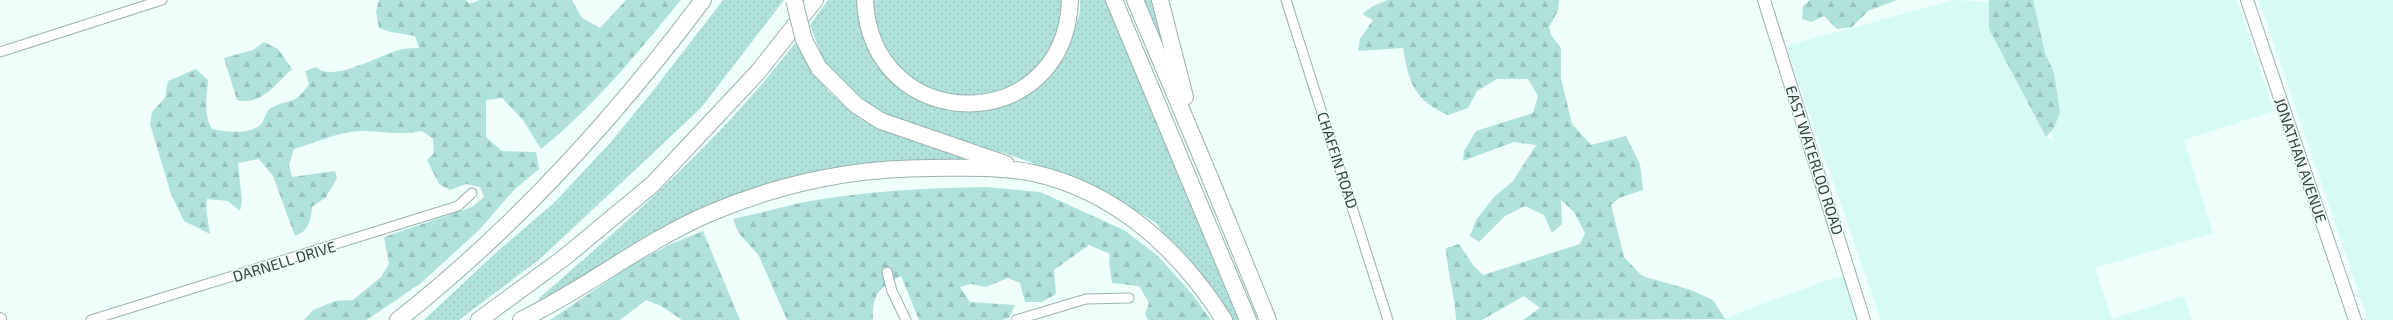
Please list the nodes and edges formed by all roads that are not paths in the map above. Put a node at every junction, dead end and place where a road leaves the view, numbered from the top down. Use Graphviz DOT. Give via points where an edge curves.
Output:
graph roads {
  1 [pos="162,0"];
  2 [pos="703,0"];
  3 [pos="794,0"];
  4 [pos="865,0"];
  5 [pos="1070,0"];
  6 [pos="1114,0"];
  7 [pos="1135,0"];
  8 [pos="1160,0"];
  9 [pos="1286,0"];
  10 [pos="1764,0"];
  11 [pos="2247,0"];
  12 [pos="812,3"];
  13 [pos="0,52"];
  14 [pos="1206,168"];
  15 [pos="1033,173"];
  16 [pos="472,193"];
  17 [pos="887,272"];
  18 [pos="1129,298"];
  19 [pos="91,320"];
  20 [pos="398,320"];
  21 [pos="479,320"];
  22 [pos="521,320"];
  23 [pos="906,320"];
  24 [pos="1016,320"];
  25 [pos="1224,320"];
  26 [pos="1248,320"];
  27 [pos="1268,320"];
  28 [pos="1388,320"];
  29 [pos="1864,320"];
  30 [pos="2355,320"];
  1 -- 13 [label="street"];
  2 -- 20 [label="highway" via="622,104 550,183 465,265"];
  3 -- 15 [label="highway, bridge" via="804,40 819,68 856,105 881,121"];
  4 -- 5 [label="highway" via="867,21 874,43 887,66 916,91 963,105 984,104 1007,97 1038,77 1063,40"];
  6 -- 26 [label="highway"];
  7 -- 14 [label="highway"];
  8 -- 14 [label="highway" via="1186,103"];
  9 -- 28 [label="street, CHAFFIN ROAD"];
  10 -- 29 [label="street, EAST WATERLOO ROAD"];
  11 -- 30 [label="street, JONATHAN AVENUE"];
  12 -- 21 [label="highway" via="733,99 653,184 565,257"];
  14 -- 27 [label="highway"];
  15 -- 22 [label="highway" via="962,168 908,168 863,172 788,186 728,206 673,231"];
  15 -- 25 [label="highway" via="1093,195 1143,226 1171,250 1194,276"];
  16 -- 19 [label="street, DARNELL DRIVE" via="458,206"];
  17 -- 23 [label="street" via="892,291"];
  18 -- 24 [label="street" via="1086,299"];
}
